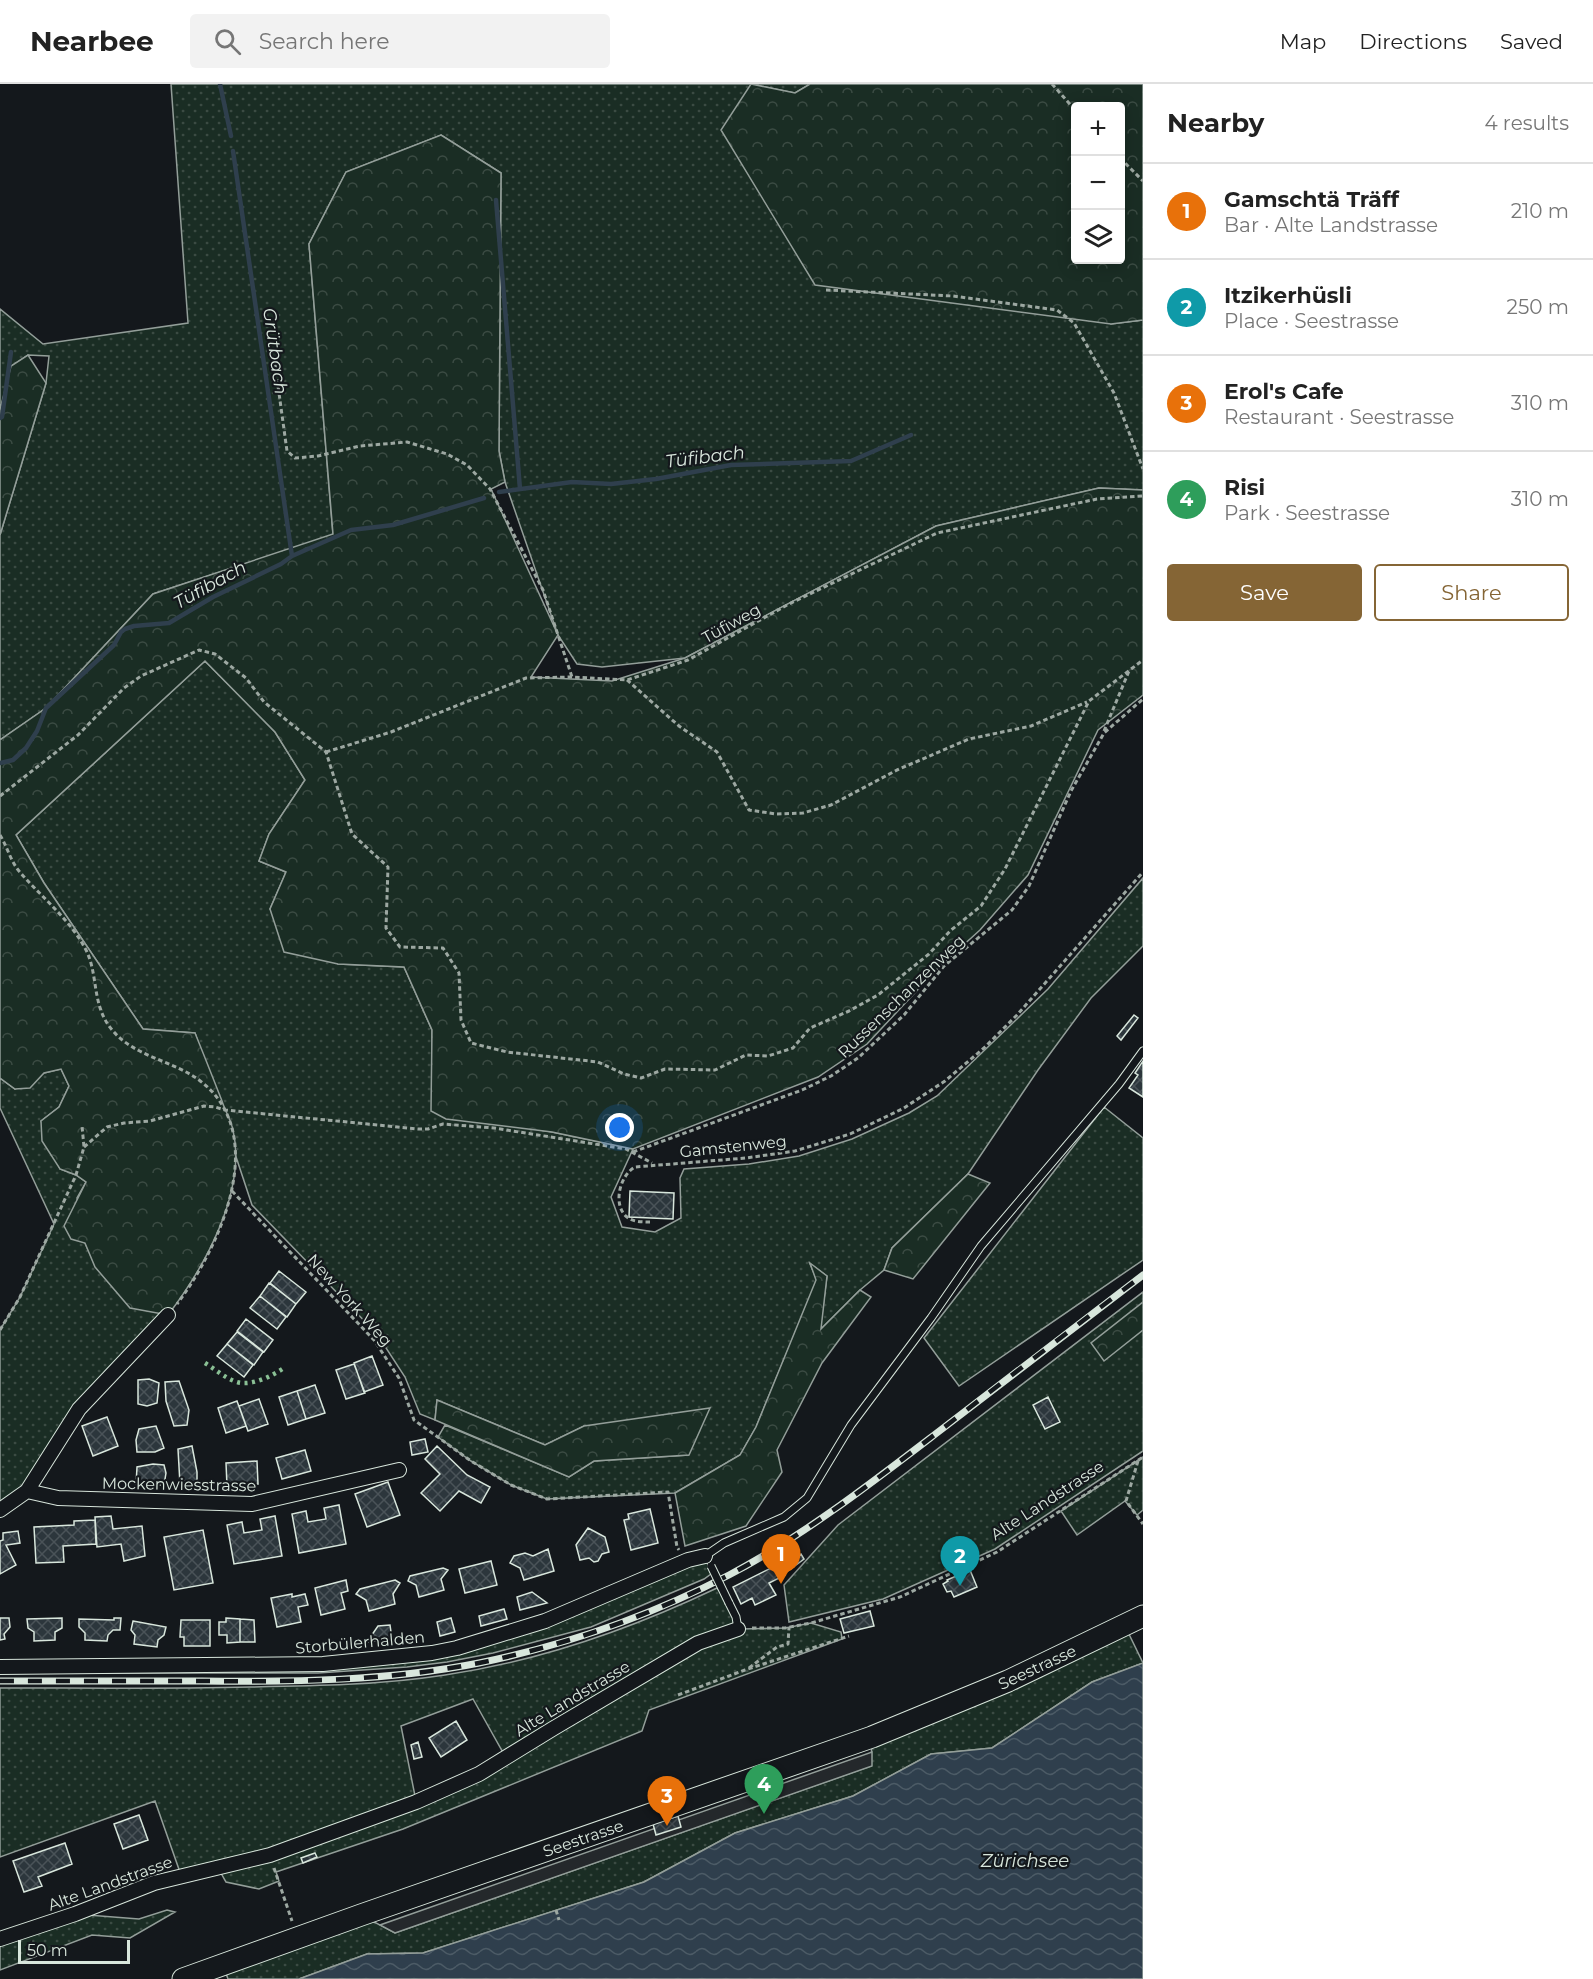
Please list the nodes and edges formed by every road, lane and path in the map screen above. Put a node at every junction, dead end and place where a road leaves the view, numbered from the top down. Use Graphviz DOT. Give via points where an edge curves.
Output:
graph roads {
  1 [pos="1052,84"];
  2 [pos="1071,105"];
  3 [pos="1125,163"];
  4 [pos="1143,181"];
  5 [pos="826,290"];
  6 [pos="274,357"];
  7 [pos="1143,469"];
  8 [pos="1143,496"];
  9 [pos="1143,660"];
  10 [pos="1130,669"];
  11 [pos="572,677"];
  12 [pos="627,680"];
  13 [pos="1143,699"];
  14 [pos="1089,701"];
  15 [pos="1104,733"];
  16 [pos="326,752"];
  17 [pos="0,796"];
  18 [pos="0,835"];
  19 [pos="1143,872"];
  20 [pos="1143,1051"];
  21 [pos="225,1110"];
  22 [pos="82,1126"];
  23 [pos="84,1147"];
  24 [pos="633,1152"];
  25 [pos="654,1164"];
  26 [pos="232,1191"];
  27 [pos="650,1222"];
  28 [pos="168,1315"];
  29 [pos="0,1330"];
  30 [pos="1143,1457"];
  31 [pos="1138,1460"];
  32 [pos="399,1470"];
  33 [pos="27,1491"];
  34 [pos="0,1510"];
  35 [pos="1143,1524"];
  36 [pos="688,1560"];
  37 [pos="708,1561"];
  38 [pos="1143,1616"];
  39 [pos="789,1627"];
  40 [pos="738,1629"];
  41 [pos="849,1636"];
  42 [pos="0,1667"];
  43 [pos="745,1670"];
  44 [pos="678,1695"];
  45 [pos="270,1855"];
  46 [pos="556,1910"];
  47 [pos="559,1920"];
  48 [pos="298,1938"];
  49 [pos="0,1939"];
  50 [pos="183,1979"];
  1 -- 2 [label="path"];
  3 -- 4 [label="path"];
  5 -- 7 [label="path" via="953,296 1057,310 1074,323 1114,393"];
  6 -- 11 [label="path" via="286,451 295,458 407,442 447,454 480,477 543,590"];
  8 -- 12 [label="path, Tüfiweg" via="1097,499 937,533 789,604 688,660"];
  9 -- 10 [label="path"];
  10 -- 14 [label="path"];
  10 -- 15 [label="path"];
  11 -- 12 [label="path, Tüfiweg"];
  11 -- 16 [label="path, Tüfiweg" via="526,678 391,732"];
  12 -- 14 [label="path" via="679,726 717,752 749,810 776,814 802,813 831,805 897,770 969,739 1031,726"];
  13 -- 15 [label="path, Russenschanzenweg"];
  14 -- 16 [label="path" via="1005,869 981,906 929,954 878,994 810,1028 793,1048 768,1056 746,1055 715,1070 665,1069 641,1078 597,1062 507,1052 471,1043 461,1020 459,973 443,948 400,947 386,928 388,867 352,834"];
  15 -- 24 [label="path, Russenschanzenweg" via="1071,791 1029,886 1012,910 944,966 904,1015 858,1058 802,1090"];
  16 -- 17 [label="path" via="264,702 246,678 215,654 200,650 141,676 124,688 78,735"];
  18 -- 21 [label="path" via="16,867 84,946 92,966 97,1001 113,1032 194,1077"];
  19 -- 25 [label="path, Gamstenweg" via="984,1048 904,1108 807,1149 746,1158"];
  20 -- 37 [label="lane" via="981,1246 851,1425 807,1498 784,1517 724,1543"];
  21 -- 23 [label="path" via="204,1107 107,1127"];
  21 -- 24 [label="path" via="418,1130 442,1125 487,1128"];
  21 -- 26 [label="path" via="236,1147"];
  22 -- 23 [label="path"];
  23 -- 29 [label="path" via="59,1214"];
  24 -- 25 [label="path"];
  25 -- 27 [label="path, Gamstenweg" via="627,1172 620,1192 620,1206 626,1217"];
  26 -- 28 [label="path" via="206,1254"];
  26 -- 36 [label="path, New York Weg" via="374,1340 399,1378 414,1420 511,1485 546,1499 668,1492 676,1547"];
  28 -- 33 [label="street" via="79,1409"];
  30 -- 31 [label="path, Alte Landstrasse"];
  31 -- 35 [label="path" via="1126,1501"];
  31 -- 39 [label="path, Alte Landstrasse" via="997,1552 900,1597"];
  32 -- 33 [label="street, Mockenwiesstrasse" via="252,1504 58,1498"];
  33 -- 34 [label="street"];
  36 -- 37 [label="street, Storbülerhalden"];
  36 -- 42 [label="street, Storbülerhalden" via="545,1622 432,1653 323,1664"];
  37 -- 40 [label="lane, bridge" via="736,1617"];
  38 -- 48 [label="main road, Seestrasse" via="1008,1681 872,1737"];
  39 -- 40 [label="path, Alte Landstrasse"];
  39 -- 43 [label="path" via="788,1644 777,1647"];
  40 -- 45 [label="street, Alte Landstrasse" via="674,1656 479,1774 374,1818"];
  41 -- 43 [label="path"];
  43 -- 44 [label="path"];
  45 -- 48 [label="path"];
  45 -- 49 [label="street, Alte Landstrasse" via="154,1883"];
  46 -- 47 [label="path"];
  48 -- 50 [label="main road, Seestrasse"];
}
